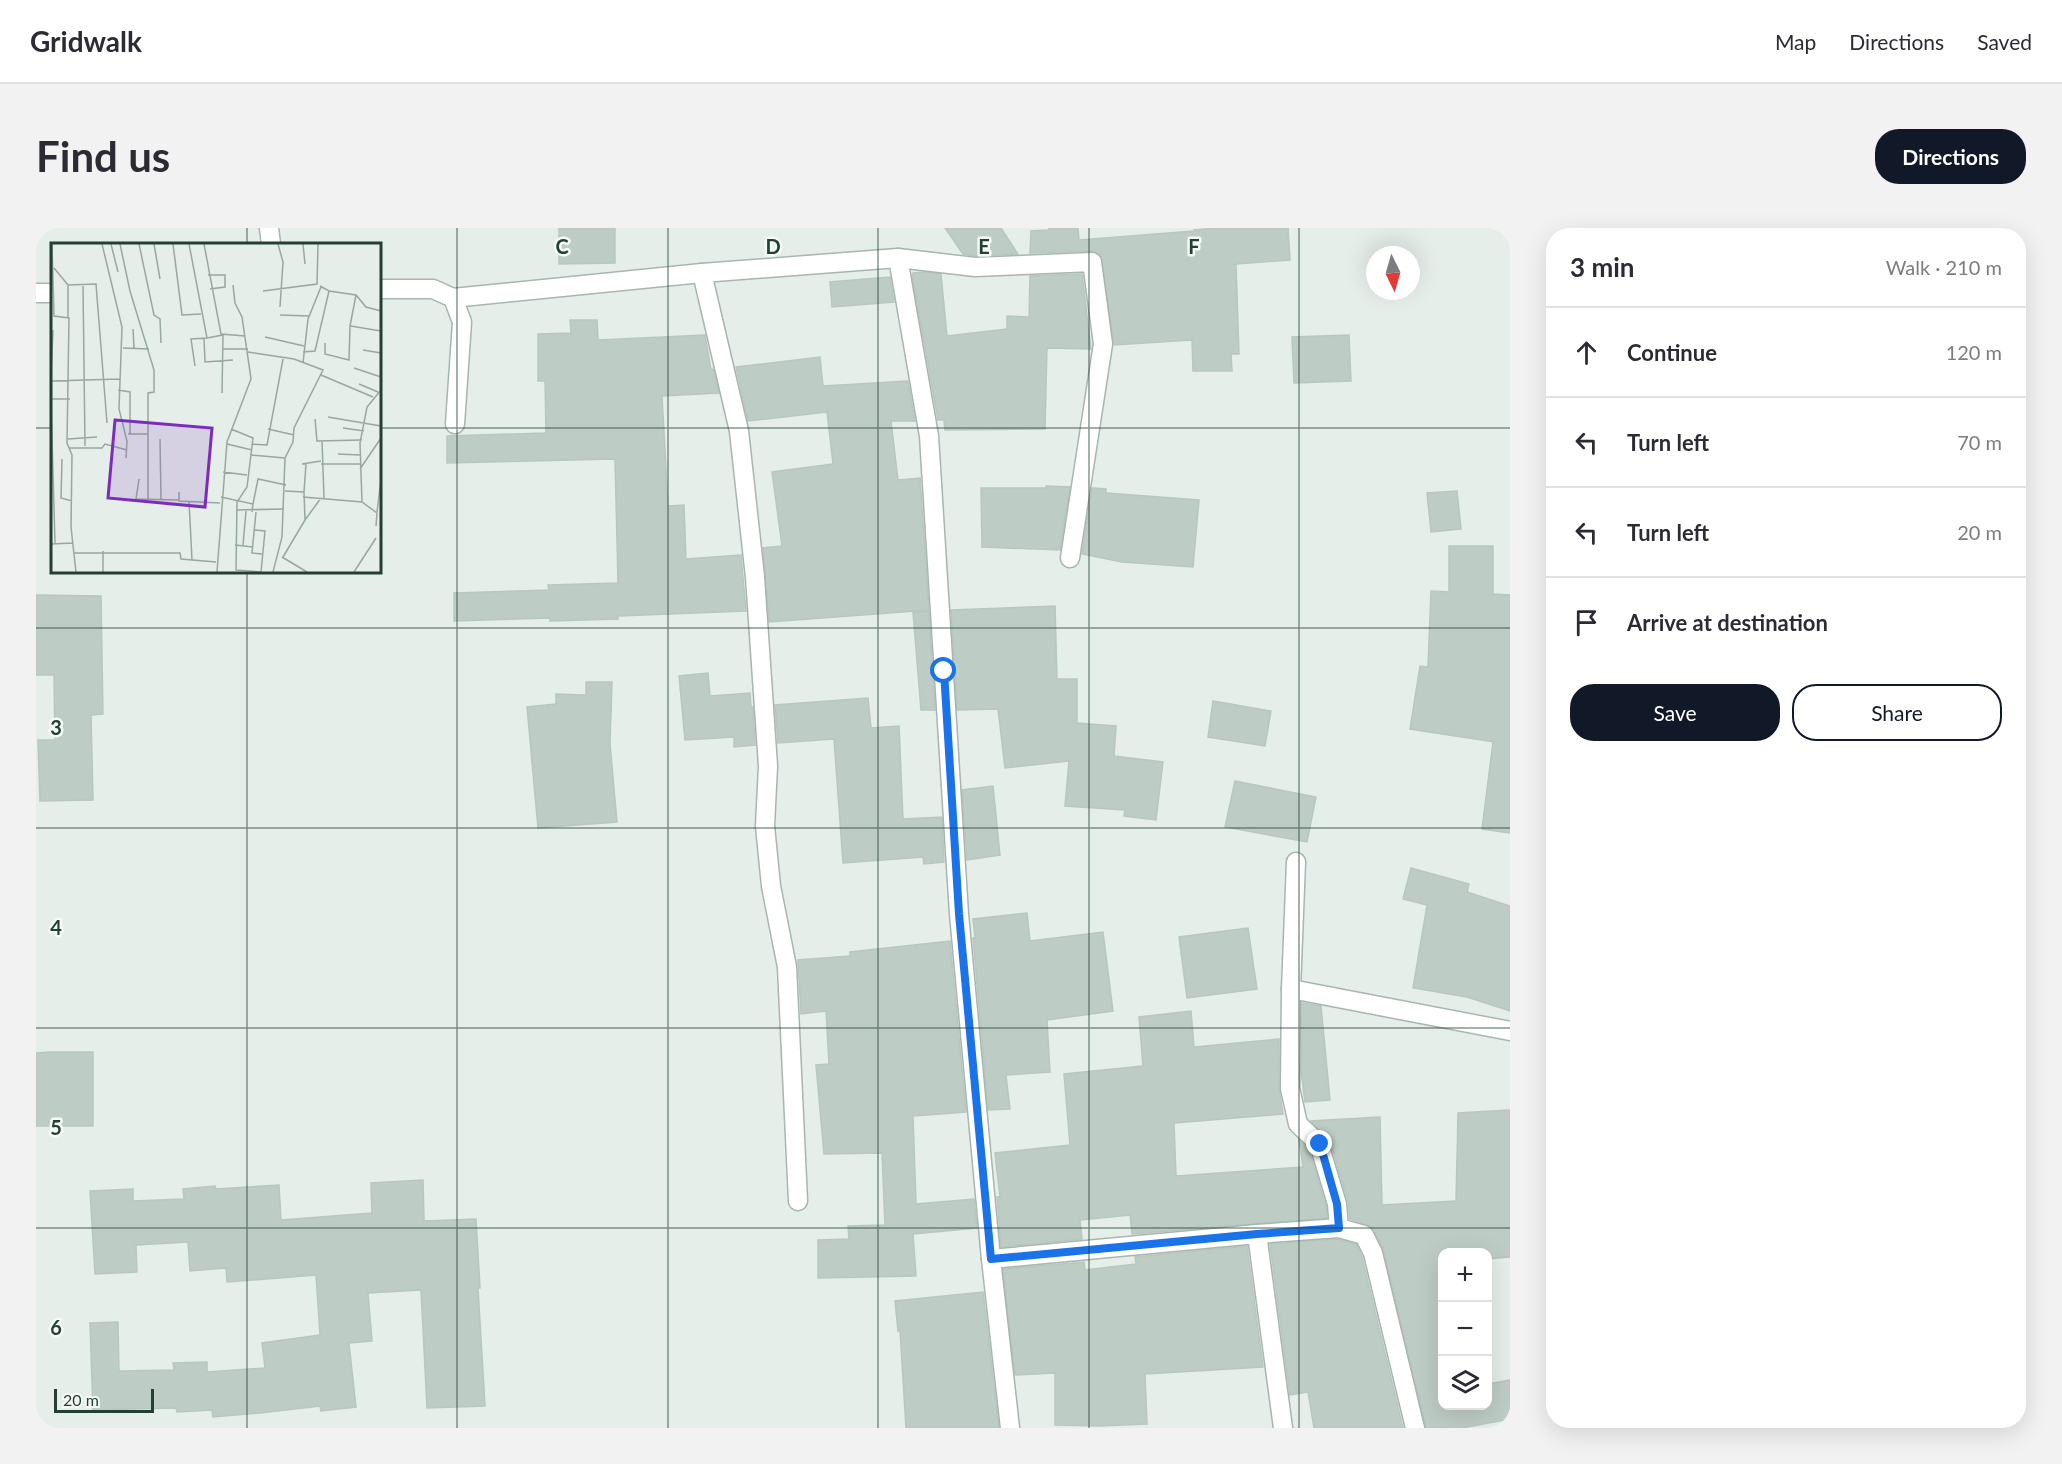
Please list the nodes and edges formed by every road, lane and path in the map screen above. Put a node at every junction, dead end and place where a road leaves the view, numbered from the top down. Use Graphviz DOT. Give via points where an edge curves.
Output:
graph roads {
  1 [pos="269,228"];
  2 [pos="271,243"];
  3 [pos="898,258"];
  4 [pos="702,273"];
  5 [pos="381,289"];
  6 [pos="453,298"];
  7 [pos="455,424"];
  8 [pos="1070,558"];
  9 [pos="1296,862"];
  10 [pos="1291,989"];
  11 [pos="1510,1031"];
  12 [pos="798,1201"];
  13 [pos="1339,1228"];
  14 [pos="1257,1234"];
  15 [pos="991,1259"];
  16 [pos="1010,1428"];
  17 [pos="1283,1428"];
  18 [pos="1415,1428"];
  1 -- 2 [label="street"];
  3 -- 4 [label="street"];
  3 -- 8 [label="street" via="975,267 1092,262 1103,344"];
  3 -- 15 [label="street" via="929,436 959,914"];
  4 -- 6 [label="street"];
  4 -- 12 [label="street" via="739,430 755,577 768,766 765,826 771,886 787,967"];
  5 -- 6 [label="street" via="433,289"];
  6 -- 7 [label="street" via="462,322"];
  9 -- 10 [label="street"];
  10 -- 11 [label="street"];
  10 -- 13 [label="street" via="1290,1088 1298,1124 1320,1144 1337,1204"];
  13 -- 14 [label="street"];
  13 -- 18 [label="street" via="1364,1235 1373,1253"];
  14 -- 15 [label="street"];
  14 -- 17 [label="street"];
  15 -- 16 [label="street"];
}
